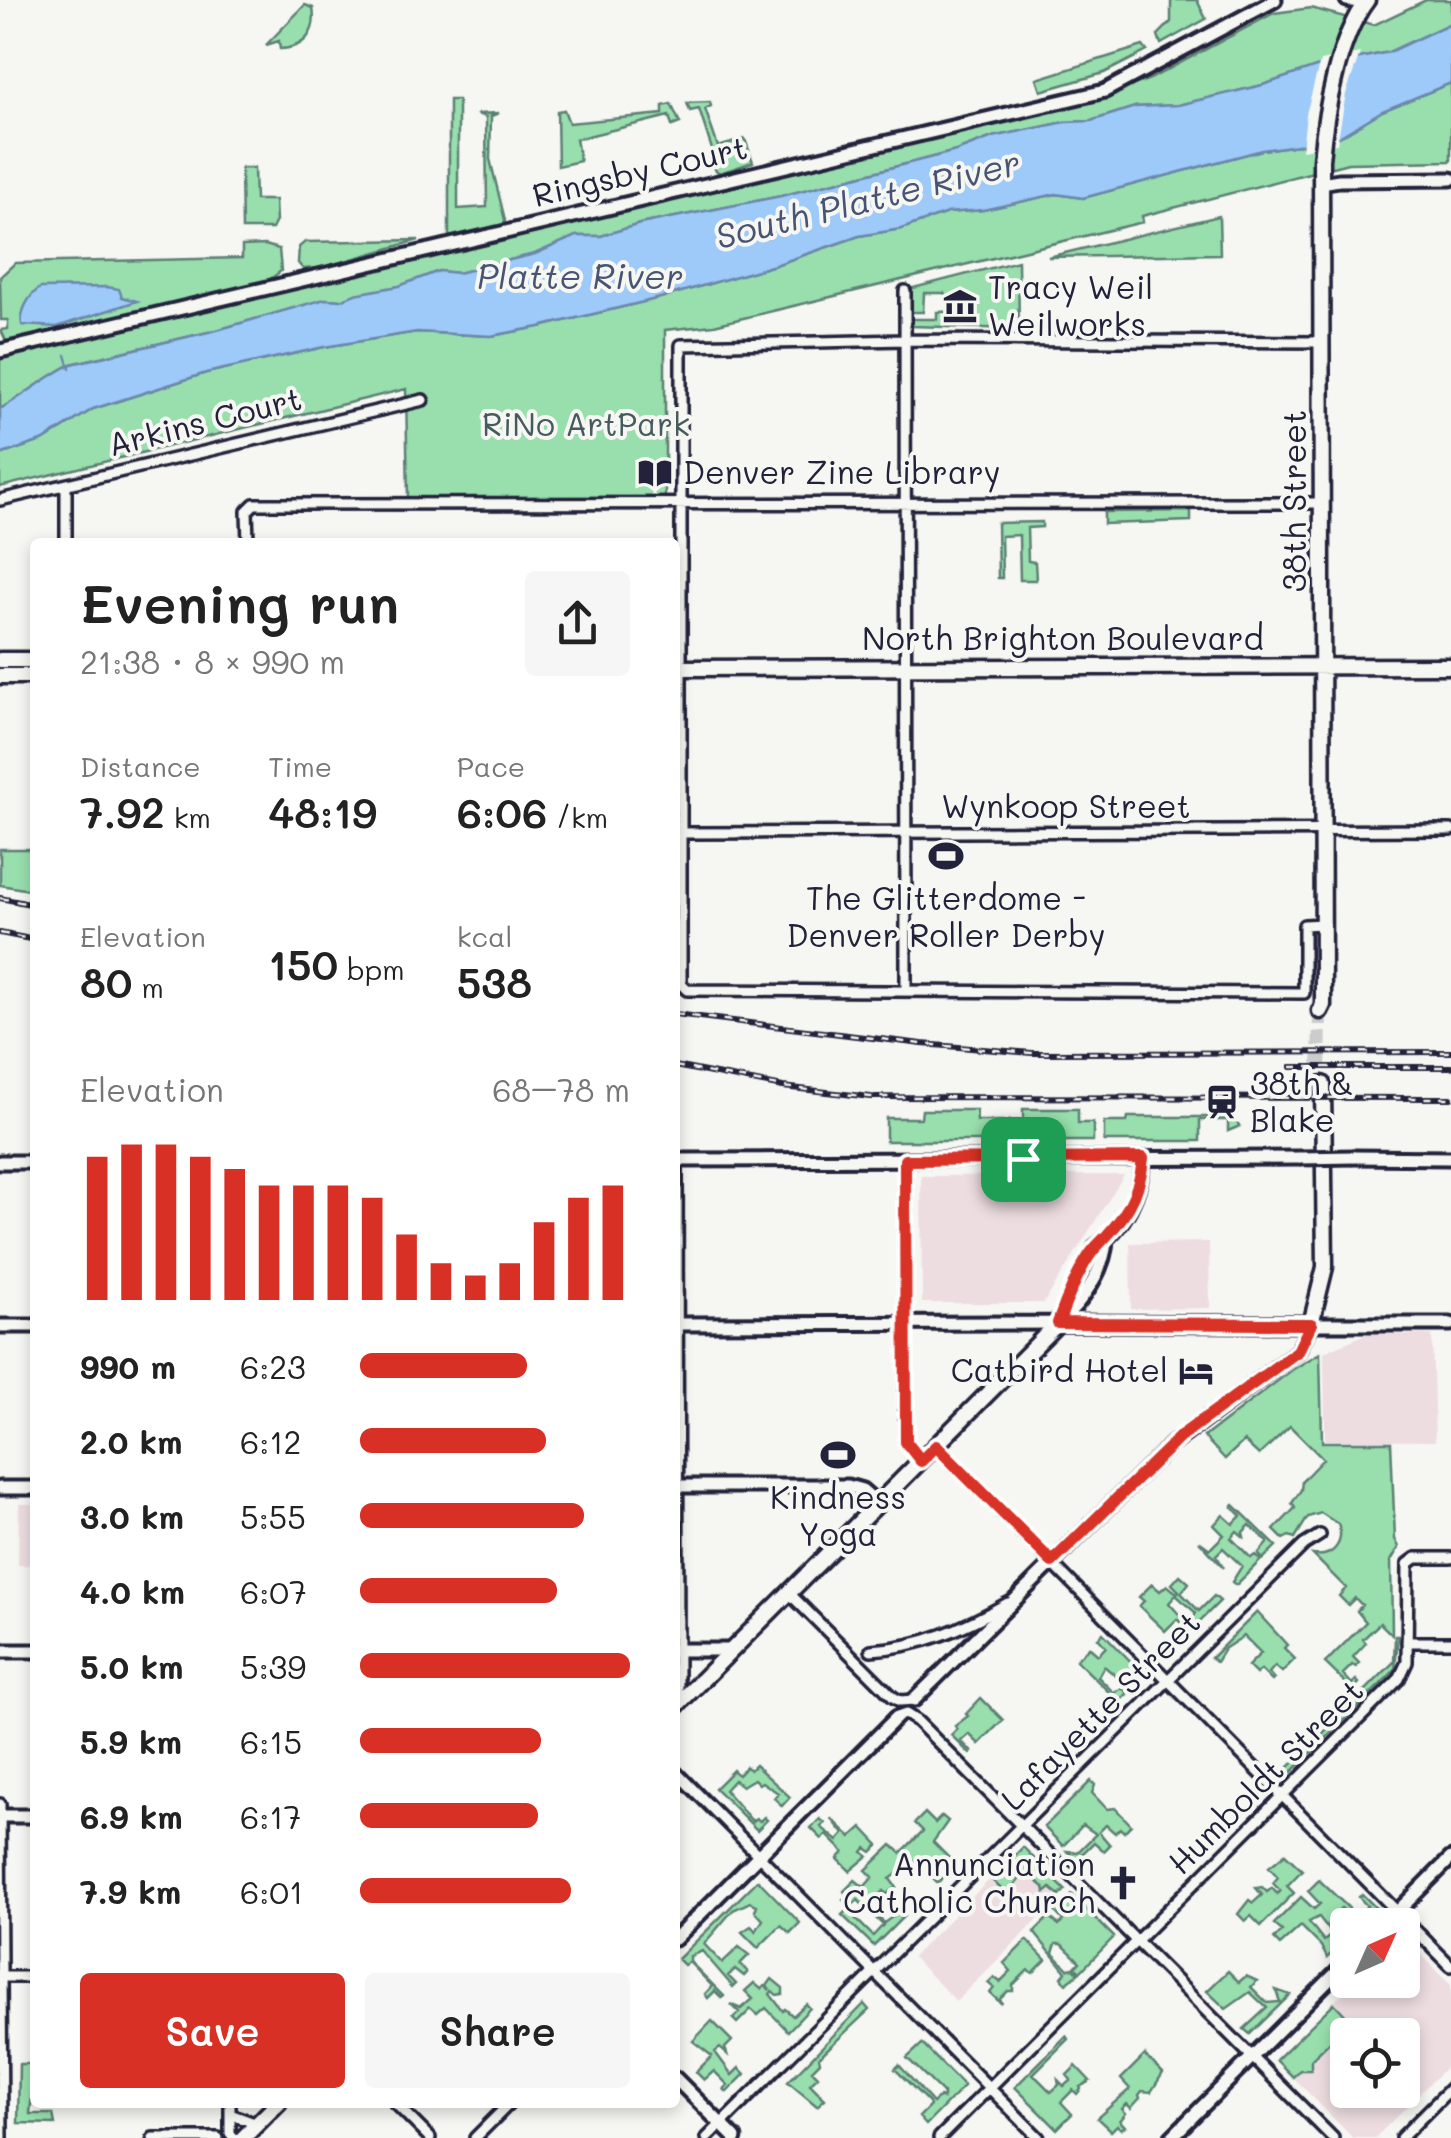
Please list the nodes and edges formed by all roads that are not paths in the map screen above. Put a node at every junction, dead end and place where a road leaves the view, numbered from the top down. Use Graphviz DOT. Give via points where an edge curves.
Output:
graph roads {
  1 [pos="1275,0"];
  2 [pos="1347,0"];
  3 [pos="1364,1"];
  4 [pos="1451,179"];
  5 [pos="1321,183"];
  6 [pos="905,291"];
  7 [pos="905,340"];
  8 [pos="1322,342"];
  9 [pos="0,352"];
  10 [pos="423,400"];
  11 [pos="66,485"];
  12 [pos="0,500"];
  13 [pos="1322,503"];
  14 [pos="905,505"];
  15 [pos="681,506"];
  16 [pos="66,538"];
  17 [pos="248,538"];
  18 [pos="680,560"];
  19 [pos="0,660"];
  20 [pos="30,660"];
  21 [pos="1324,666"];
  22 [pos="1451,666"];
  23 [pos="680,668"];
  24 [pos="906,668"];
  25 [pos="0,676"];
  26 [pos="30,676"];
  27 [pos="680,778"];
  28 [pos="1323,830"];
  29 [pos="1451,830"];
  30 [pos="906,832"];
  31 [pos="681,833"];
  32 [pos="1323,924"];
  33 [pos="906,991"];
  34 [pos="1324,1009"];
  35 [pos="1324,1084"];
  36 [pos="1143,1158"];
  37 [pos="1451,1158"];
  38 [pos="680,1160"];
  39 [pos="905,1160"];
  40 [pos="0,1162"];
  41 [pos="30,1162"];
  42 [pos="906,1323"];
  43 [pos="1058,1323"];
  44 [pos="680,1324"];
  45 [pos="1311,1324"];
  46 [pos="1451,1324"];
  47 [pos="0,1326"];
  48 [pos="30,1326"];
  49 [pos="936,1446"];
  50 [pos="921,1461"];
  51 [pos="680,1486"];
  52 [pos="0,1488"];
  53 [pos="30,1488"];
  54 [pos="878,1504"];
  55 [pos="1320,1535"];
  56 [pos="1451,1558"];
  57 [pos="1052,1562"];
  58 [pos="789,1593"];
  59 [pos="1018,1596"];
  60 [pos="1407,1642"];
  61 [pos="1451,1642"];
  62 [pos="680,1650"];
  63 [pos="732,1650"];
  64 [pos="871,1650"];
  65 [pos="0,1651"];
  66 [pos="30,1651"];
  67 [pos="1168,1679"];
  68 [pos="914,1700"];
  69 [pos="680,1702"];
  70 [pos="897,1717"];
  71 [pos="680,1775"];
  72 [pos="1283,1795"];
  73 [pos="0,1804"];
  74 [pos="0,1816"];
  75 [pos="30,1816"];
  76 [pos="1021,1826"];
  77 [pos="759,1855"];
  78 [pos="1451,1858"];
  79 [pos="1394,1908"];
  80 [pos="1400,1908"];
  81 [pos="680,1934"];
  82 [pos="1420,1934"];
  83 [pos="1136,1941"];
  84 [pos="1451,1966"];
  85 [pos="874,1972"];
  86 [pos="1,1977"];
  87 [pos="30,1978"];
  88 [pos="1330,1979"];
  89 [pos="1252,2058"];
  90 [pos="680,2083"];
  91 [pos="990,2088"];
  92 [pos="1451,2088"];
  93 [pos="230,2108"];
  94 [pos="273,2108"];
  95 [pos="400,2108"];
  96 [pos="505,2108"];
  97 [pos="257,2124"];
  98 [pos="721,2124"];
  99 [pos="2,2138"];
  100 [pos="153,2138"];
  101 [pos="218,2138"];
  102 [pos="234,2138"];
  103 [pos="243,2138"];
  104 [pos="430,2138"];
  105 [pos="476,2138"];
  106 [pos="707,2138"];
  107 [pos="735,2138"];
  108 [pos="939,2138"];
  109 [pos="1039,2138"];
  110 [pos="1171,2138"];
  111 [pos="1333,2138"];
  112 [pos="1401,2138"];
  1 -- 9 [label="street, Ringsby Court" via="1105,90"];
  2 -- 3 [label="street"];
  3 -- 5 [label="main road, 38th Street" via="1329,97"];
  4 -- 5 [label="street"];
  5 -- 8 [label="main road, 38th Street"];
  6 -- 7 [label="street"];
  7 -- 8 [label="street"];
  7 -- 14 [label="street"];
  7 -- 15 [label="street" via="681,345"];
  8 -- 13 [label="main road, 38th Street"];
  10 -- 11 [label="street, Arkins Court"];
  11 -- 12 [label="street, Arkins Court"];
  11 -- 16 [label="street"];
  13 -- 14 [label="street"];
  13 -- 21 [label="main road, 38th Street"];
  14 -- 15 [label="street"];
  14 -- 24 [label="street"];
  15 -- 17 [label="street" via="250,506"];
  15 -- 18 [label="street"];
  19 -- 20 [label="main road"];
  21 -- 22 [label="main road, North Brighton Boulevard"];
  21 -- 24 [label="main road, North Brighton Boulevard"];
  21 -- 28 [label="main road, 38th Street"];
  23 -- 24 [label="main road, North Brighton Boulevard"];
  24 -- 30 [label="street"];
  25 -- 26 [label="main road"];
  27 -- 31 [label="street"];
  28 -- 29 [label="street, Wynkoop Street"];
  28 -- 30 [label="street, Wynkoop Street"];
  28 -- 32 [label="main road, 38th Street"];
  30 -- 31 [label="street, Wynkoop Street"];
  30 -- 33 [label="street"];
  31 -- 33 [label="street" via="683,988"];
  32 -- 33 [label="street" via="1304,925 1304,994"];
  32 -- 34 [label="main road, 38th Street"];
  35 -- 45 [label="main road" via="1325,1253"];
  36 -- 37 [label="street, bridge"];
  36 -- 39 [label="street"];
  36 -- 43 [label="street" via="1135,1198 1096,1246"];
  38 -- 39 [label="street"];
  39 -- 42 [label="street"];
  40 -- 41 [label="street"];
  42 -- 43 [label="street"];
  42 -- 44 [label="street"];
  42 -- 50 [label="street" via="906,1442"];
  43 -- 45 [label="main road"];
  43 -- 49 [label="main road"];
  45 -- 46 [label="street"];
  45 -- 57 [label="street" via="1298,1351 1182,1435"];
  47 -- 48 [label="street"];
  49 -- 50 [label="main road"];
  49 -- 57 [label="street"];
  50 -- 54 [label="main road"];
  51 -- 54 [label="street" via="848,1486"];
  52 -- 53 [label="street"];
  54 -- 58 [label="main road"];
  55 -- 67 [label="street, Lafayette Street"];
  56 -- 60 [label="street, Humboldt Street" via="1410,1561"];
  57 -- 59 [label="street"];
  57 -- 67 [label="street"];
  58 -- 63 [label="main road"];
  58 -- 68 [label="street" via="893,1697"];
  59 -- 64 [label="street" via="947,1635"];
  59 -- 68 [label="street"];
  60 -- 61 [label="street"];
  60 -- 72 [label="street, Humboldt Street" via="1399,1679"];
  62 -- 63 [label="street"];
  63 -- 69 [label="main road"];
  65 -- 66 [label="street"];
  67 -- 72 [label="street"];
  67 -- 76 [label="street, Lafayette Street"];
  70 -- 76 [label="street" via="912,1717"];
  70 -- 77 [label="street"];
  71 -- 77 [label="street"];
  72 -- 79 [label="street"];
  72 -- 83 [label="street, Humboldt Street"];
  73 -- 74 [label="street"];
  74 -- 75 [label="street"];
  74 -- 86 [label="street"];
  76 -- 83 [label="street"];
  76 -- 85 [label="street, Lafayette Street"];
  77 -- 81 [label="street"];
  77 -- 85 [label="street"];
  78 -- 80 [label="street"];
  82 -- 84 [label="street"];
  83 -- 89 [label="street"];
  83 -- 91 [label="street, Humboldt Street"];
  85 -- 91 [label="street"];
  85 -- 98 [label="street, Lafayette Street"];
  86 -- 87 [label="street"];
  86 -- 99 [label="street"];
  88 -- 89 [label="street"];
  89 -- 110 [label="street"];
  89 -- 111 [label="street"];
  90 -- 98 [label="street"];
  91 -- 108 [label="street, Humboldt Street"];
  91 -- 109 [label="street"];
  92 -- 112 [label="street"];
  93 -- 97 [label="street"];
  93 -- 102 [label="street"];
  94 -- 97 [label="main road"];
  95 -- 104 [label="street"];
  96 -- 105 [label="street"];
  97 -- 103 [label="main road"];
  98 -- 106 [label="street, Lafayette Street"];
  98 -- 107 [label="street"];
  100 -- 101 [label="street"];
}
